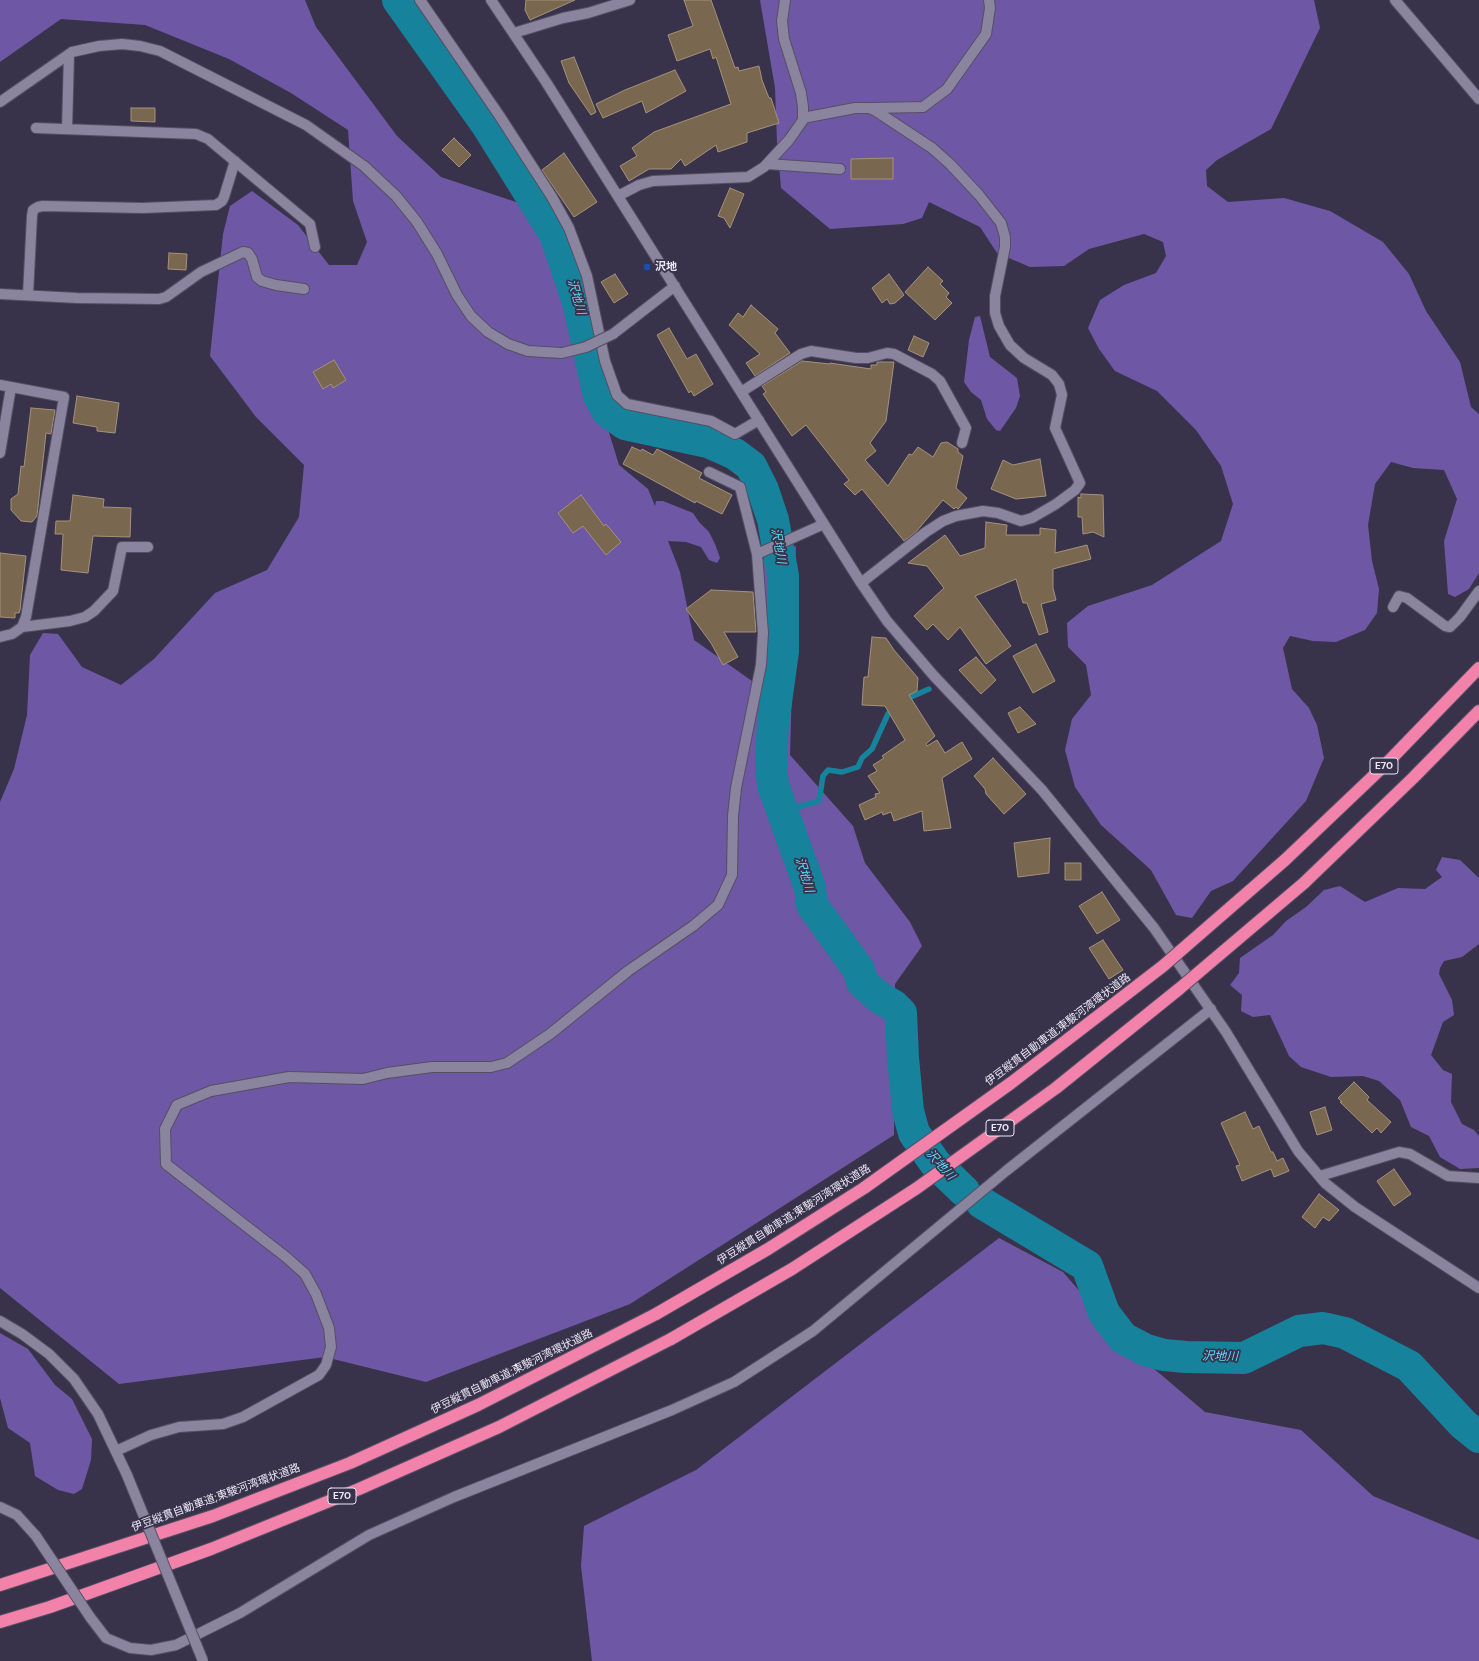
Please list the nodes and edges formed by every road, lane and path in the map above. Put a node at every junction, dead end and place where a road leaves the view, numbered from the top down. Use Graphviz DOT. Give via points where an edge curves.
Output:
graph roads {
  1 [pos="420,0"];
  2 [pos="492,0"];
  3 [pos="630,0"];
  4 [pos="785,0"];
  5 [pos="989,0"];
  6 [pos="1395,0"];
  7 [pos="514,32"];
  8 [pos="69,54"];
  9 [pos="1479,99"];
  10 [pos="0,102"];
  11 [pos="869,108"];
  12 [pos="803,118"];
  13 [pos="36,128"];
  14 [pos="67,129"];
  15 [pos="235,161"];
  16 [pos="767,164"];
  17 [pos="840,169"];
  18 [pos="618,196"];
  19 [pos="315,247"];
  20 [pos="675,286"];
  21 [pos="304,289"];
  22 [pos="0,294"];
  23 [pos="28,295"];
  24 [pos="0,385"];
  25 [pos="11,387"];
  26 [pos="741,392"];
  27 [pos="759,420"];
  28 [pos="962,443"];
  29 [pos="0,454"];
  30 [pos="709,472"];
  31 [pos="824,524"];
  32 [pos="148,547"];
  33 [pos="756,554"];
  34 [pos="861,584"];
  35 [pos="1479,591"];
  36 [pos="1393,607"];
  37 [pos="22,627"];
  38 [pos="0,637"];
  39 [pos="1479,668"];
  40 [pos="1479,711"];
  41 [pos="1211,1009"];
  42 [pos="1320,1176"];
  43 [pos="1479,1178"];
  44 [pos="1479,1288"];
  45 [pos="0,1321"];
  46 [pos="116,1451"];
  47 [pos="0,1507"];
  48 [pos="0,1585"];
  49 [pos="50,1607"];
  50 [pos="0,1622"];
  51 [pos="0,1626"];
  52 [pos="202,1661"];
  1 -- 27 [label="street" via="499,115 569,228 587,276 605,361 617,395 627,404 711,420 735,434"];
  2 -- 7 [label="street"];
  3 -- 7 [label="street"];
  4 -- 12 [label="street" via="782,21 784,39 801,93"];
  5 -- 11 [label="street" via="986,34 947,89 923,107"];
  6 -- 9 [label="street"];
  7 -- 18 [label="street"];
  8 -- 10 [label="street"];
  8 -- 14 [label="street"];
  8 -- 20 [label="street, bridge" via="100,46 140,46 160,52 306,125 364,166 396,196 417,222 437,254 457,295 471,316 488,332 508,344 528,351 562,353 586,347 613,334"];
  11 -- 12 [label="street" via="855,108"];
  11 -- 34 [label="street" via="917,138 950,164 980,195 1000,223 1005,237 1005,247 995,296 995,313 1010,345 1024,358 1052,375 1059,384 1062,395 1055,428 1080,483 1056,504 1032,518 1021,521 982,511 943,521"];
  12 -- 16 [label="street" via="789,140"];
  13 -- 14 [label="street"];
  14 -- 15 [label="street" via="196,134 208,139"];
  15 -- 19 [label="street" via="310,224"];
  15 -- 23 [label="street" via="224,197 216,205 143,208 43,206 33,210"];
  16 -- 17 [label="street"];
  16 -- 18 [label="street" via="748,177 653,181"];
  18 -- 20 [label="street"];
  20 -- 26 [label="street"];
  21 -- 23 [label="street" via="262,281 257,277 252,259 243,252 201,272 166,297 159,299"];
  22 -- 23 [label="street"];
  24 -- 25 [label="street"];
  25 -- 29 [label="street"];
  25 -- 37 [label="street" via="64,397 26,617"];
  26 -- 27 [label="street"];
  26 -- 28 [label="street" via="801,354 811,351 856,358 894,354 940,381 966,428"];
  27 -- 31 [label="street"];
  30 -- 33 [label="street" via="740,487"];
  31 -- 33 [label="street"];
  31 -- 34 [label="street"];
  32 -- 37 [label="street" via="122,547 113,591 107,600 85,617"];
  33 -- 46 [label="street" via="763,633 761,665 736,788 732,875 718,905 693,926 628,971 550,1034 508,1063 491,1067 432,1067 363,1079 289,1077 211,1091 177,1105 165,1129 166,1164 305,1274 329,1328 331,1347 326,1365 319,1375 243,1417 223,1424 179,1427 151,1435"];
  34 -- 41 [label="street" via="887,621 934,676 1042,790 1087,844 1154,928"];
  35 -- 36 [label="street" via="1450,627 1407,598 1399,596"];
  37 -- 38 [label="street" via="12,634"];
  39 -- 48 [label="highway, 伊豆縦貫自動車道;東駿河湾環状道路 / E70, bridge" via="1387,763 1285,860 1163,966 1011,1083 864,1188 768,1249 656,1314 478,1405 350,1463 213,1516"];
  40 -- 49 [label="highway, E70, bridge" via="1414,778 1304,883 1179,989 1031,1106 917,1188 792,1269 671,1339 499,1427 359,1489 211,1549"];
  41 -- 42 [label="street" via="1298,1150"];
  41 -- 47 [label="street, bridge" via="1006,1171 813,1331 734,1382 672,1410 454,1497 369,1535 240,1613 176,1645 151,1650 130,1648 106,1638 36,1536 16,1515"];
  42 -- 43 [label="street" via="1399,1152 1410,1154 1448,1176"];
  42 -- 44 [label="street" via="1355,1207"];
  45 -- 46 [label="street" via="49,1354 74,1379 98,1414"];
  46 -- 52 [label="street, bridge"];
  49 -- 50 [label="highway, E70"];
  49 -- 51 [label="highway"];
}
